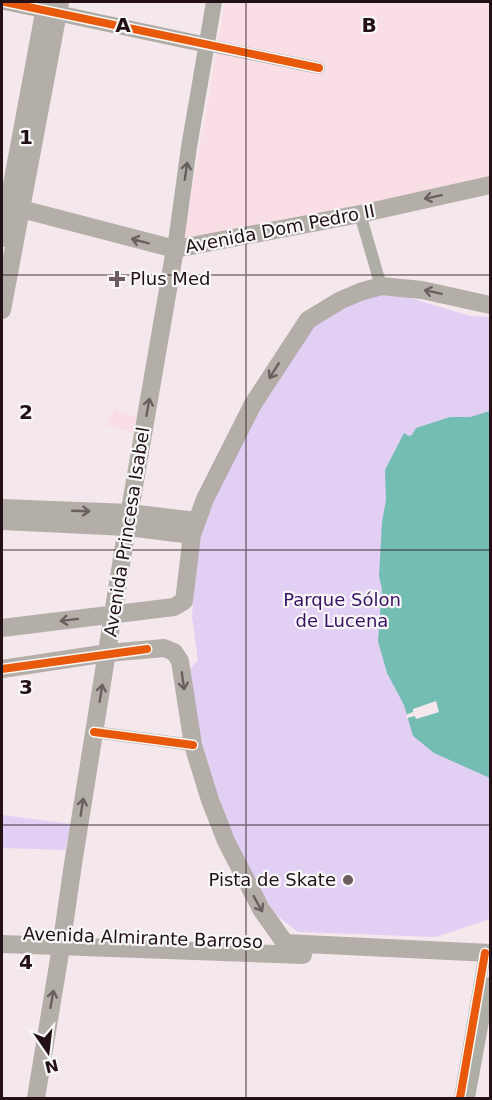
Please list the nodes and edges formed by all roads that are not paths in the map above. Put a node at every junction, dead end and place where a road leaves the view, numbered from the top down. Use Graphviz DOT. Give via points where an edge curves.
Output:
graph roads {
  1 [pos="5,2"];
  2 [pos="214,2"];
  3 [pos="52,6"];
  4 [pos="207,45"];
  5 [pos="319,68"];
  6 [pos="490,185"];
  7 [pos="10,207"];
  8 [pos="360,214"];
  9 [pos="2,238"];
  10 [pos="175,249"];
  11 [pos="381,286"];
  12 [pos="490,305"];
  13 [pos="2,310"];
  14 [pos="2,508"];
  15 [pos="128,520"];
  16 [pos="2,521"];
  17 [pos="194,528"];
  18 [pos="113,615"];
  19 [pos="2,628"];
  20 [pos="108,653"];
  21 [pos="2,669"];
  22 [pos="94,732"];
  23 [pos="193,745"];
  24 [pos="2,933"];
  25 [pos="62,941"];
  26 [pos="2,944"];
  27 [pos="285,948"];
  28 [pos="488,957"];
  29 [pos="490,983"];
  30 [pos="477,1028"];
  31 [pos="36,1098"];
  32 [pos="460,1098"];
  33 [pos="469,1098"];
  1 -- 3 [label="street"];
  2 -- 4 [label="street, Avenida Princesa Isabel"];
  3 -- 4 [label="street"];
  3 -- 7 [label="main road"];
  4 -- 5 [label="street"];
  10 -- 4 [label="street, Avenida Princesa Isabel, one-way"];
  6 -- 8 [label="main road, Avenida Dom Pedro II, one-way"];
  7 -- 9 [label="main road"];
  10 -- 7 [label="main road, Avenida Dom Pedro II, one-way"];
  7 -- 13 [label="main road"];
  8 -- 10 [label="main road, Avenida Dom Pedro II"];
  8 -- 11 [label="street"];
  15 -- 10 [label="main road, Avenida Princesa Isabel, one-way"];
  12 -- 11 [label="main road, one-way" via="422,290"];
  11 -- 17 [label="main road, one-way" via="341,300 308,320 300,330 253,404"];
  14 -- 15 [label="main road, one-way"];
  15 -- 16 [label="main road"];
  15 -- 17 [label="main road"];
  15 -- 18 [label="main road, Avenida Princesa Isabel"];
  17 -- 18 [label="main road" via="186,597 181,604"];
  18 -- 19 [label="main road, one-way"];
  18 -- 20 [label="main road, Avenida Princesa Isabel"];
  20 -- 21 [label="main road"];
  22 -- 20 [label="main road, Avenida Princesa Isabel, one-way"];
  20 -- 23 [label="main road, one-way" via="171,650 178,658"];
  22 -- 23 [label="street"];
  25 -- 22 [label="main road, Avenida Princesa Isabel, one-way"];
  23 -- 27 [label="main road, one-way" via="226,841"];
  24 -- 25 [label="main road, Avenida Almirante Barroso"];
  25 -- 26 [label="main road, Avenida Almirante Barroso"];
  25 -- 27 [label="main road, Avenida Almirante Barroso"];
  31 -- 25 [label="main road, Avenida Princesa Isabel, one-way"];
  27 -- 28 [label="main road"];
  28 -- 30 [label="street"];
  29 -- 30 [label="street"];
  30 -- 32 [label="street"];
  30 -- 33 [label="street"];
}
